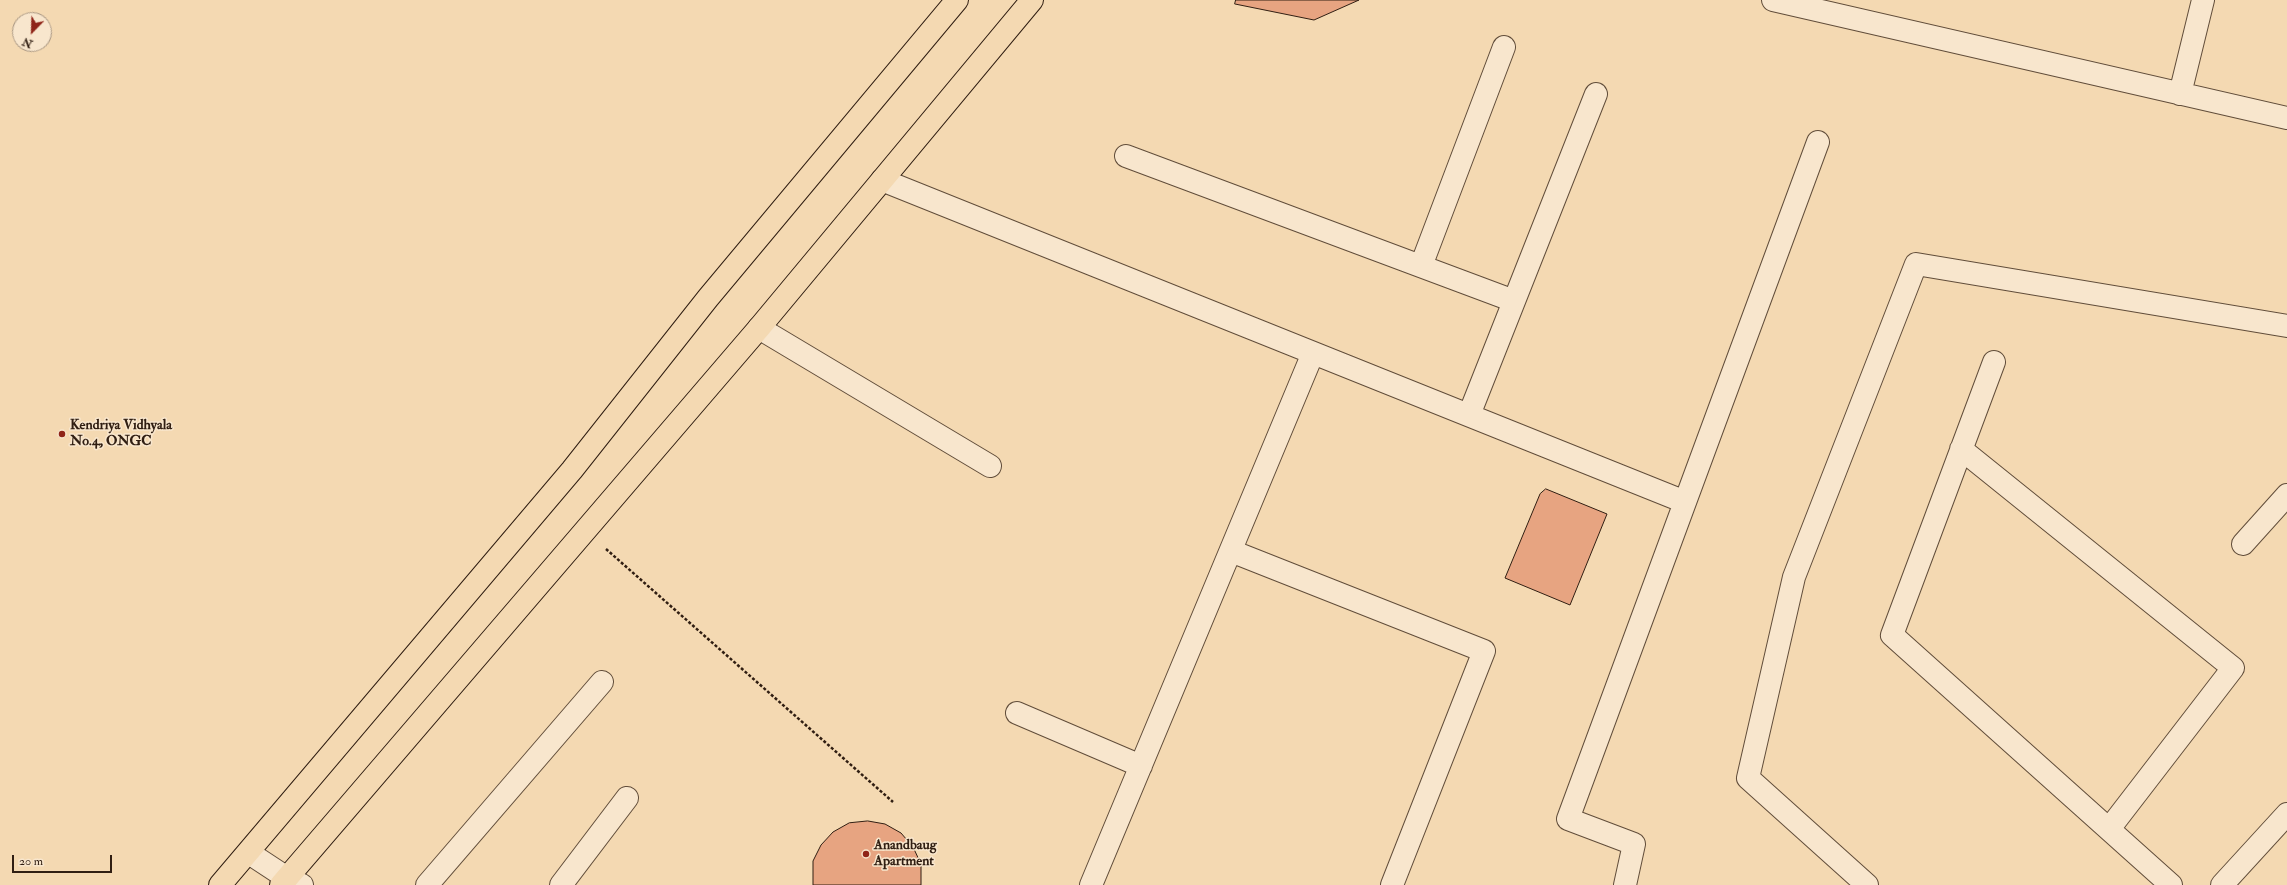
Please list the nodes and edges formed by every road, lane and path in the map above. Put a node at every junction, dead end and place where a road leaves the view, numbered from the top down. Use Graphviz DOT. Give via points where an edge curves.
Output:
graph roads {
  1 [pos="957,0"];
  2 [pos="1032,0"];
  3 [pos="1773,0"];
  4 [pos="2203,0"];
  5 [pos="1504,47"];
  6 [pos="1596,94"];
  7 [pos="2180,94"];
  8 [pos="2287,118"];
  9 [pos="1818,142"];
  10 [pos="1126,156"];
  11 [pos="882,180"];
  12 [pos="1421,266"];
  13 [pos="1514,301"];
  14 [pos="2287,326"];
  15 [pos="759,328"];
  16 [pos="1313,353"];
  17 [pos="1994,362"];
  18 [pos="1468,415"];
  19 [pos="1961,449"];
  20 [pos="990,466"];
  21 [pos="2287,495"];
  22 [pos="1685,502"];
  23 [pos="586,532"];
  24 [pos="2243,544"];
  25 [pos="1231,551"];
  26 [pos="602,682"];
  27 [pos="1017,713"];
  28 [pos="1141,766"];
  29 [pos="627,798"];
  30 [pos="893,802"];
  31 [pos="2287,814"];
  32 [pos="2109,829"];
  33 [pos="249,853"];
  34 [pos="290,883"];
  35 [pos="220,885"];
  36 [pos="427,885"];
  37 [pos="561,885"];
  38 [pos="1091,885"];
  39 [pos="1392,885"];
  40 [pos="1625,885"];
  41 [pos="1867,885"];
  42 [pos="2171,885"];
  43 [pos="2222,885"];
  1 -- 33 [label="main road" via="708,298 572,470 329,754"];
  2 -- 11 [label="main road"];
  3 -- 7 [label="street"];
  4 -- 7 [label="street"];
  5 -- 12 [label="street"];
  6 -- 13 [label="street"];
  7 -- 8 [label="street"];
  9 -- 22 [label="street"];
  10 -- 12 [label="street"];
  11 -- 15 [label="main road"];
  11 -- 16 [label="street"];
  12 -- 13 [label="street"];
  13 -- 18 [label="street"];
  14 -- 41 [label="street" via="1916,264 1794,577 1748,778"];
  15 -- 20 [label="street"];
  15 -- 23 [label="main road"];
  16 -- 18 [label="street"];
  16 -- 25 [label="street"];
  17 -- 19 [label="street"];
  18 -- 22 [label="street"];
  19 -- 32 [label="street" via="1892,635"];
  19 -- 32 [label="street" via="2233,668"];
  21 -- 24 [label="street"];
  22 -- 40 [label="street" via="1568,819 1634,844"];
  23 -- 30 [label="path"];
  23 -- 34 [label="main road"];
  25 -- 28 [label="street"];
  25 -- 39 [label="street" via="1484,651"];
  26 -- 36 [label="street"];
  27 -- 28 [label="street"];
  28 -- 38 [label="street"];
  29 -- 37 [label="street"];
  31 -- 43 [label="street"];
  32 -- 42 [label="street"];
  33 -- 34 [label="street"];
  33 -- 35 [label="main road"];
}
